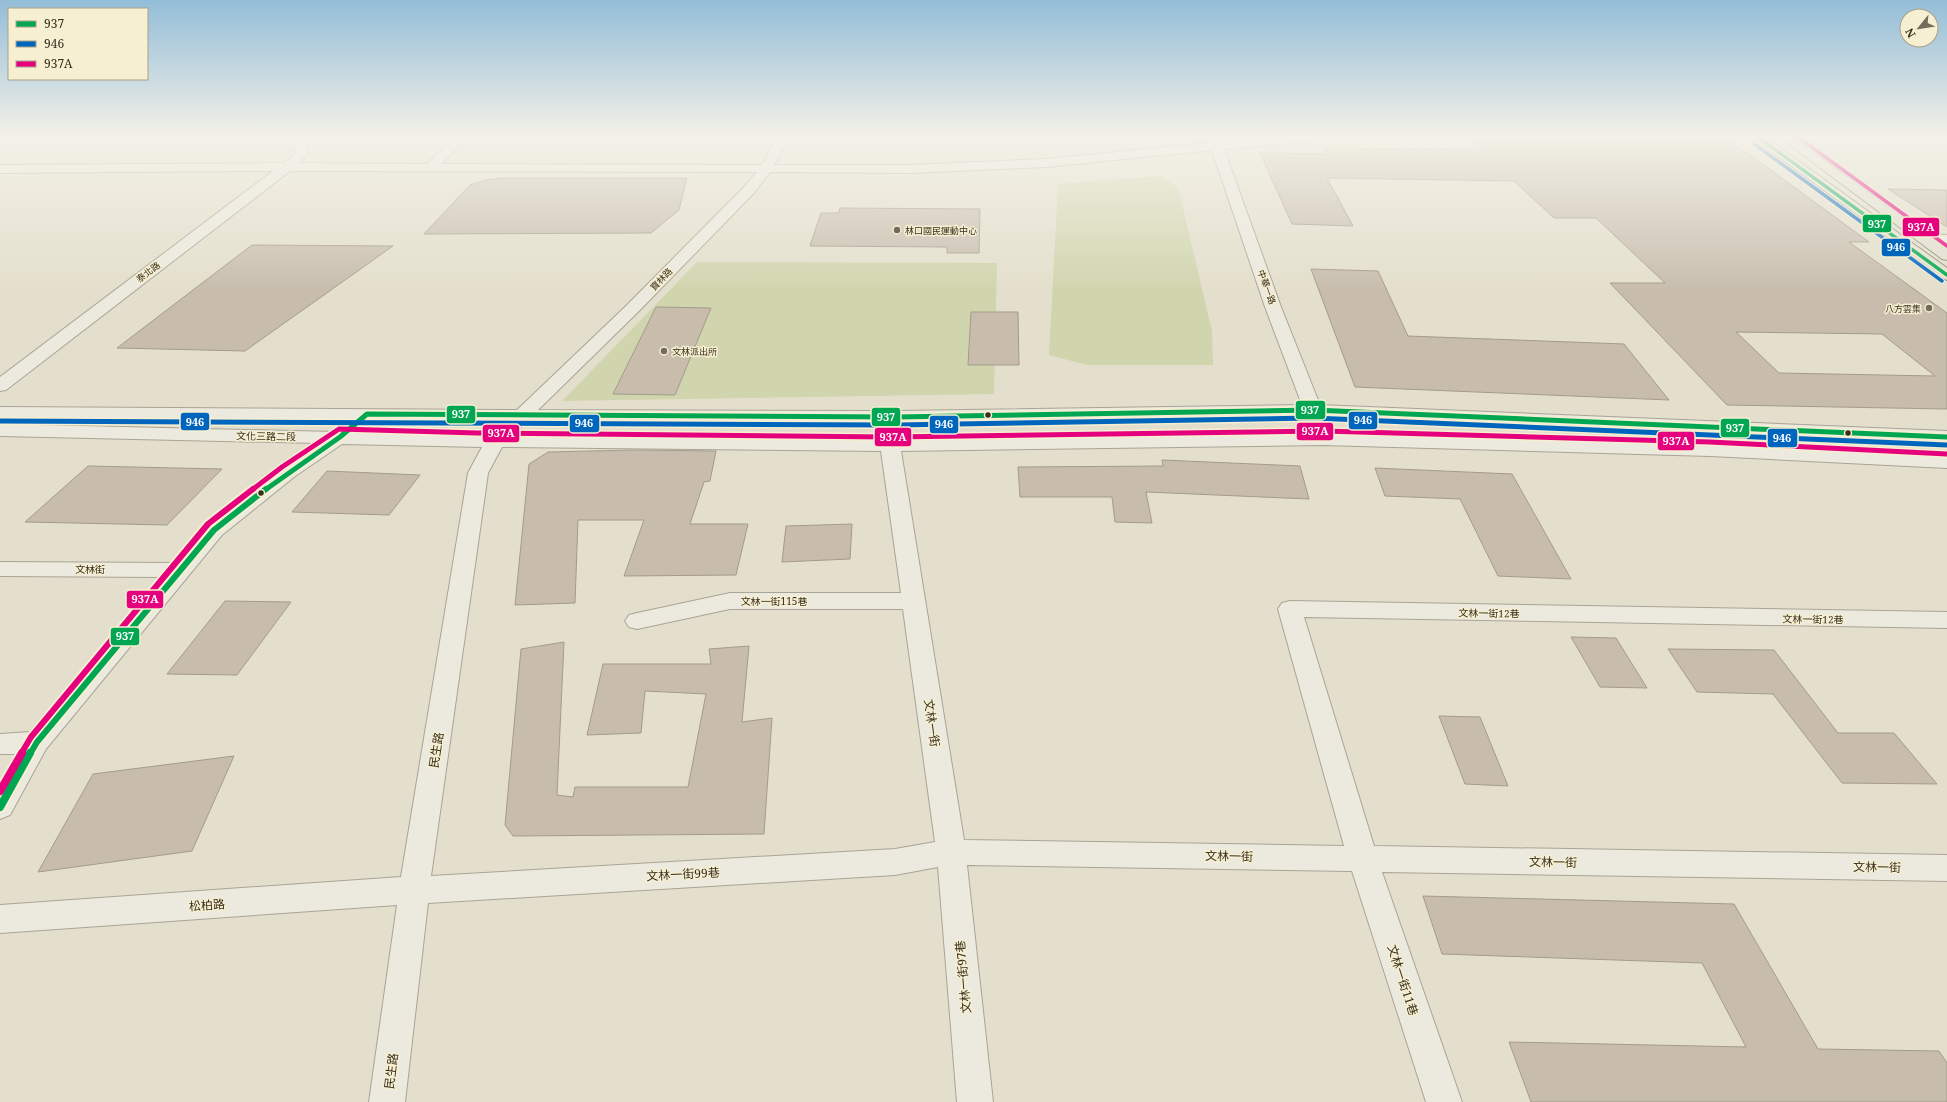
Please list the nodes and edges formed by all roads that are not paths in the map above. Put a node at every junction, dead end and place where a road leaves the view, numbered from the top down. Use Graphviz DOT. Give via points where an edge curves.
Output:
graph roads {
  1 [pos="258,188"];
  2 [pos="750,188"];
  3 [pos="1233,188"];
  4 [pos="1828,188"];
  5 [pos="1856,188"];
  6 [pos="1922,238"];
  7 [pos="1947,239"];
  8 [pos="1947,256"];
  9 [pos="1947,275"];
  10 [pos="0,386"];
  11 [pos="1313,410"];
  12 [pos="0,413"];
  13 [pos="367,414"];
  14 [pos="523,415"];
  15 [pos="896,417"];
  16 [pos="0,430"];
  17 [pos="1947,437"];
  18 [pos="340,438"];
  19 [pos="1323,439"];
  20 [pos="495,441"];
  21 [pos="890,445"];
  22 [pos="1947,462"];
  23 [pos="0,569"];
  24 [pos="180,570"];
  25 [pos="914,601"];
  26 [pos="1947,620"];
  27 [pos="636,621"];
  28 [pos="37,742"];
  29 [pos="0,744"];
  30 [pos="0,807"];
  31 [pos="951,852"];
  32 [pos="1363,859"];
  33 [pos="1947,868"];
  34 [pos="414,890"];
  35 [pos="0,919"];
  36 [pos="387,1102"];
  37 [pos="975,1102"];
  38 [pos="1444,1102"];
  1 -- 10 [label="street, 泰北路"];
  2 -- 14 [label="street, 寶林路"];
  3 -- 11 [label="street, 中華一路"];
  4 -- 9 [label="main road"];
  5 -- 6 [label="main road"];
  6 -- 7 [label="street"];
  6 -- 8 [label="main road"];
  11 -- 15 [label="street"];
  11 -- 17 [label="street"];
  11 -- 19 [label="street, 中華一路"];
  12 -- 13 [label="street"];
  13 -- 14 [label="street"];
  13 -- 18 [label="street"];
  14 -- 15 [label="street"];
  14 -- 20 [label="street, 民生路"];
  15 -- 21 [label="street, 文林一街"];
  16 -- 18 [label="street, 文化三路二段"];
  18 -- 20 [label="street, 文化三路二段"];
  18 -- 24 [label="street" via="287,473 214,530"];
  19 -- 21 [label="street, 文化三路二段"];
  19 -- 22 [label="street, 文化三路二段" via="1710,450"];
  20 -- 21 [label="street, 文化三路二段"];
  20 -- 34 [label="street, 民生路" via="478,473"];
  21 -- 25 [label="street, 文林一街"];
  23 -- 24 [label="street, 文林街"];
  24 -- 28 [label="street"];
  25 -- 27 [label="street, 文林一街115巷" via="730,601"];
  25 -- 31 [label="street, 文林一街"];
  26 -- 32 [label="street, 文林一街12巷" via="1290,609"];
  28 -- 29 [label="street"];
  28 -- 30 [label="street"];
  31 -- 32 [label="street, 文林一街"];
  31 -- 34 [label="street, 文林一街99巷" via="895,862"];
  31 -- 37 [label="street, 文林一街97巷"];
  32 -- 33 [label="street, 文林一街"];
  32 -- 38 [label="street, 文林一街11巷"];
  34 -- 35 [label="street, 松柏路"];
  34 -- 36 [label="street, 民生路"];
}
